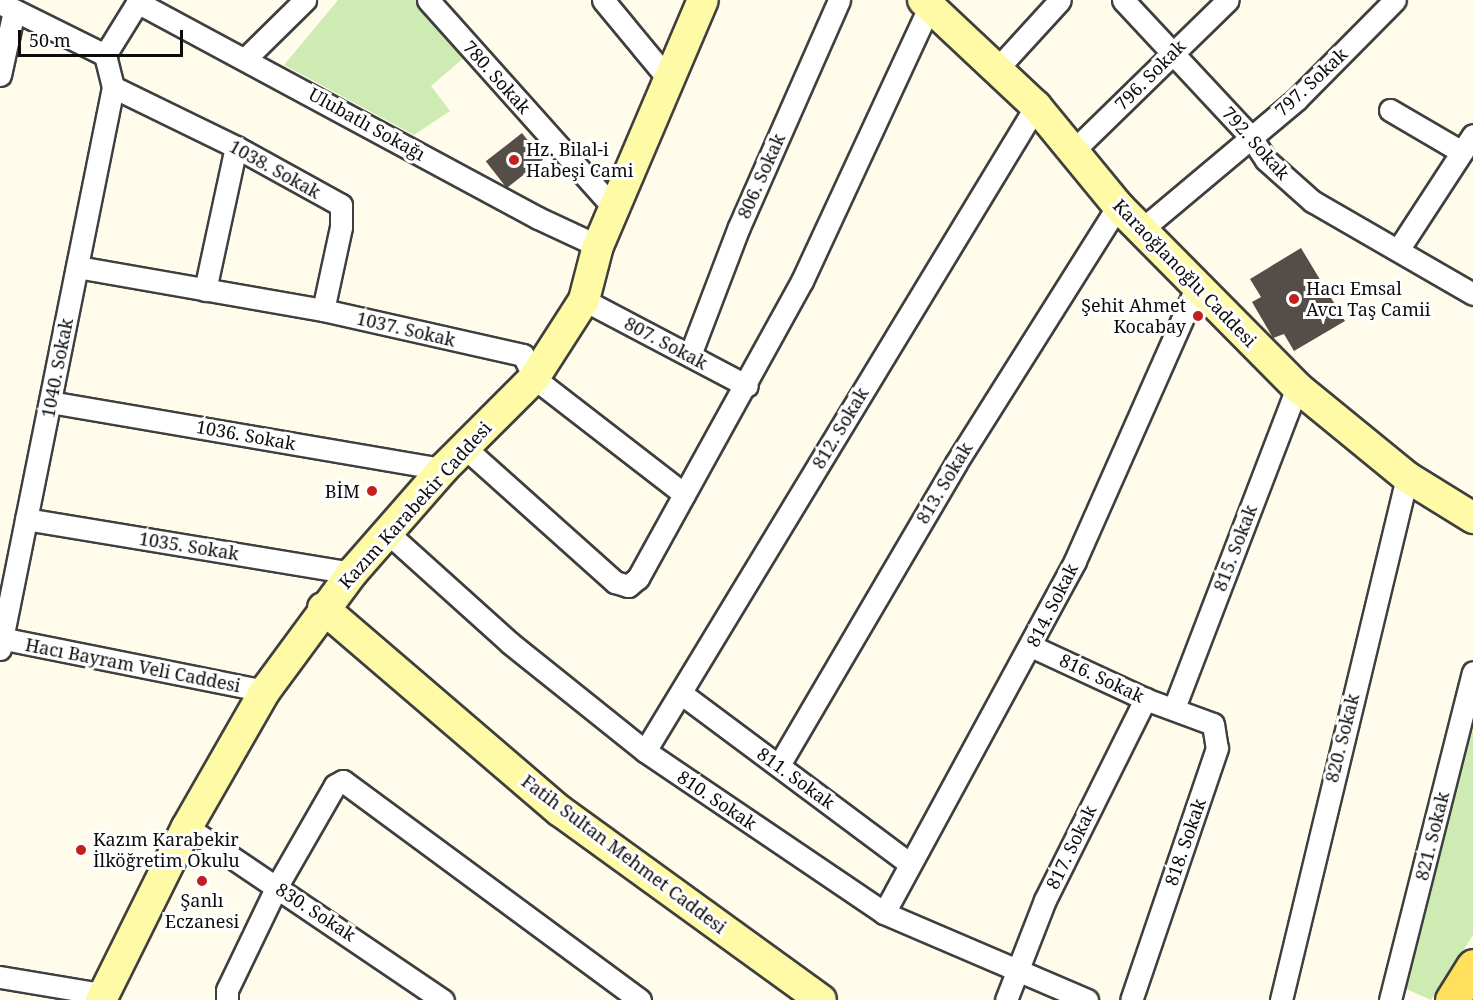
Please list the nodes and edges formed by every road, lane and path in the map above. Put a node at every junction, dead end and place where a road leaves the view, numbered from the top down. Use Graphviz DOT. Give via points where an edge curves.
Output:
graph roads {
  1 [pos="305,0"];
  2 [pos="428,0"];
  3 [pos="603,0"];
  4 [pos="703,0"];
  5 [pos="839,0"];
  6 [pos="1060,0"];
  7 [pos="1123,0"];
  8 [pos="1228,0"];
  9 [pos="1395,0"];
  10 [pos="138,1"];
  11 [pos="926,3"];
  12 [pos="7,7"];
  13 [pos="1173,52"];
  14 [pos="105,55"];
  15 [pos="246,58"];
  16 [pos="997,69"];
  17 [pos="0,75"];
  18 [pos="670,81"];
  19 [pos="113,87"];
  20 [pos="1036,106"];
  21 [pos="1390,110"];
  22 [pos="1250,136"];
  23 [pos="1467,143"];
  24 [pos="236,147"];
  25 [pos="1073,151"];
  26 [pos="1118,206"];
  27 [pos="614,208"];
  28 [pos="1141,230"];
  29 [pos="598,246"];
  30 [pos="1398,250"];
  31 [pos="77,267"];
  32 [pos="1197,286"];
  33 [pos="205,290"];
  34 [pos="1473,294"];
  35 [pos="584,300"];
  36 [pos="323,310"];
  37 [pos="690,355"];
  38 [pos="534,378"];
  39 [pos="747,386"];
  40 [pos="1297,387"];
  41 [pos="50,402"];
  42 [pos="464,447"];
  43 [pos="443,469"];
  44 [pos="1407,477"];
  45 [pos="684,495"];
  46 [pos="1473,518"];
  47 [pos="26,519"];
  48 [pos="389,534"];
  49 [pos="352,573"];
  50 [pos="323,608"];
  51 [pos="1,642"];
  52 [pos="1031,646"];
  53 [pos="1473,672"];
  54 [pos="265,691"];
  55 [pos="682,694"];
  56 [pos="1145,699"];
  57 [pos="1174,708"];
  58 [pos="645,751"];
  59 [pos="779,765"];
  60 [pos="188,827"];
  61 [pos="909,863"];
  62 [pos="277,886"];
  63 [pos="884,913"];
  64 [pos="1473,966"];
  65 [pos="1019,970"];
  66 [pos="0,977"];
  67 [pos="102,997"];
  68 [pos="227,1000"];
  69 [pos="442,1000"];
  70 [pos="640,1000"];
  71 [pos="821,1000"];
  72 [pos="1006,1000"];
  73 [pos="1087,1000"];
  74 [pos="1131,1000"];
  75 [pos="1281,1000"];
  76 [pos="1390,1000"];
  77 [pos="1452,1000"];
  1 -- 15 [label="street"];
  2 -- 27 [label="street, 780. Sokak"];
  3 -- 18 [label="street"];
  4 -- 18 [label="main road, Kazım Karabekir Caddesi"];
  5 -- 37 [label="street, 806. Sokak" via="739,227"];
  6 -- 16 [label="street"];
  7 -- 13 [label="street, 792. Sokak"];
  8 -- 13 [label="street, 796. Sokak"];
  9 -- 22 [label="street, 797. Sokak" via="1298,99"];
  10 -- 14 [label="street"];
  10 -- 15 [label="street, Ulubatlı Sokağı"];
  11 -- 16 [label="main road, Karaoğlanoğlu Caddesi"];
  11 -- 39 [label="street" via="802,281"];
  12 -- 14 [label="street"];
  12 -- 17 [label="street"];
  13 -- 22 [label="street, 792. Sokak"];
  13 -- 25 [label="street, 796. Sokak"];
  14 -- 19 [label="street"];
  15 -- 29 [label="street, Ulubatlı Sokağı" via="538,218"];
  16 -- 20 [label="main road, Karaoğlanoğlu Caddesi"];
  18 -- 27 [label="main road, Kazım Karabekir Caddesi"];
  19 -- 24 [label="street, 1038. Sokak"];
  19 -- 31 [label="street, 1040. Sokak"];
  20 -- 25 [label="main road, Karaoğlanoğlu Caddesi"];
  20 -- 55 [label="street, 812. Sokak" via="952,239"];
  21 -- 23 [label="street"];
  22 -- 28 [label="street, 797. Sokak"];
  22 -- 30 [label="street, 792. Sokak" via="1266,160 1312,201"];
  23 -- 30 [label="street"];
  24 -- 33 [label="street"];
  24 -- 36 [label="street, 1038. Sokak" via="341,205 342,227"];
  25 -- 26 [label="main road, Karaoğlanoğlu Caddesi"];
  26 -- 28 [label="main road, Karaoğlanoğlu Caddesi"];
  26 -- 59 [label="street, 813. Sokak" via="956,463"];
  27 -- 29 [label="main road, Kazım Karabekir Caddesi"];
  28 -- 32 [label="main road, Karaoğlanoğlu Caddesi"];
  29 -- 35 [label="main road, Kazım Karabekir Caddesi"];
  30 -- 34 [label="street, 792. Sokak"];
  31 -- 33 [label="street, 1037. Sokak"];
  31 -- 41 [label="street, 1040. Sokak"];
  32 -- 40 [label="main road, Karaoğlanoğlu Caddesi"];
  32 -- 52 [label="street, 814. Sokak" via="1075,561"];
  33 -- 36 [label="street, 1037. Sokak"];
  35 -- 37 [label="street, 807. Sokak"];
  35 -- 38 [label="main road, Kazım Karabekir Caddesi"];
  36 -- 38 [label="street, 1037. Sokak" via="523,355"];
  37 -- 39 [label="street, 807. Sokak"];
  38 -- 42 [label="main road, Kazım Karabekir Caddesi"];
  38 -- 45 [label="street, 1037. Sokak"];
  39 -- 45 [label="street"];
  40 -- 44 [label="main road, Karaoğlanoğlu Caddesi"];
  40 -- 57 [label="street, 815. Sokak"];
  41 -- 43 [label="street, 1036. Sokak"];
  41 -- 47 [label="street, 1040. Sokak"];
  42 -- 43 [label="main road, Kazım Karabekir Caddesi"];
  42 -- 45 [label="street" via="615,582 628,586 638,578"];
  43 -- 48 [label="main road, Kazım Karabekir Caddesi"];
  44 -- 46 [label="main road, Karaoğlanoğlu Caddesi"];
  44 -- 75 [label="street, 820. Sokak"];
  47 -- 49 [label="street, 1035. Sokak"];
  47 -- 51 [label="street, 1040. Sokak"];
  48 -- 49 [label="main road, Kazım Karabekir Caddesi"];
  48 -- 58 [label="street, 810. Sokak" via="510,644"];
  49 -- 50 [label="main road, Kazım Karabekir Caddesi"];
  50 -- 54 [label="main road, Kazım Karabekir Caddesi"];
  50 -- 71 [label="main road, Fatih Sultan Mehmet Caddesi" via="560,811"];
  51 -- 54 [label="street, Hacı Bayram Veli Caddesi"];
  52 -- 56 [label="street, 816. Sokak"];
  52 -- 61 [label="street, 814. Sokak"];
  53 -- 76 [label="street, 821. Sokak"];
  54 -- 60 [label="main road, Kazım Karabekir Caddesi"];
  55 -- 58 [label="street, 812. Sokak"];
  55 -- 59 [label="street, 811. Sokak"];
  56 -- 57 [label="street, 816. Sokak"];
  56 -- 65 [label="street, 817. Sokak" via="1045,900"];
  57 -- 74 [label="street, 818. Sokak" via="1213,724 1216,748"];
  58 -- 63 [label="street, 810. Sokak"];
  59 -- 61 [label="street, 811. Sokak"];
  60 -- 62 [label="street, 830. Sokak"];
  60 -- 67 [label="main road, Kazım Karabekir Caddesi"];
  61 -- 63 [label="street, 814. Sokak"];
  62 -- 68 [label="street" via="227,990"];
  62 -- 69 [label="street, 830. Sokak"];
  62 -- 70 [label="street" via="335,785 352,783"];
  63 -- 65 [label="street, 810. Sokak"];
  64 -- 77 [label="main road"];
  65 -- 72 [label="street, 817. Sokak"];
  65 -- 73 [label="street, 810. Sokak"];
  66 -- 67 [label="street"];
}
